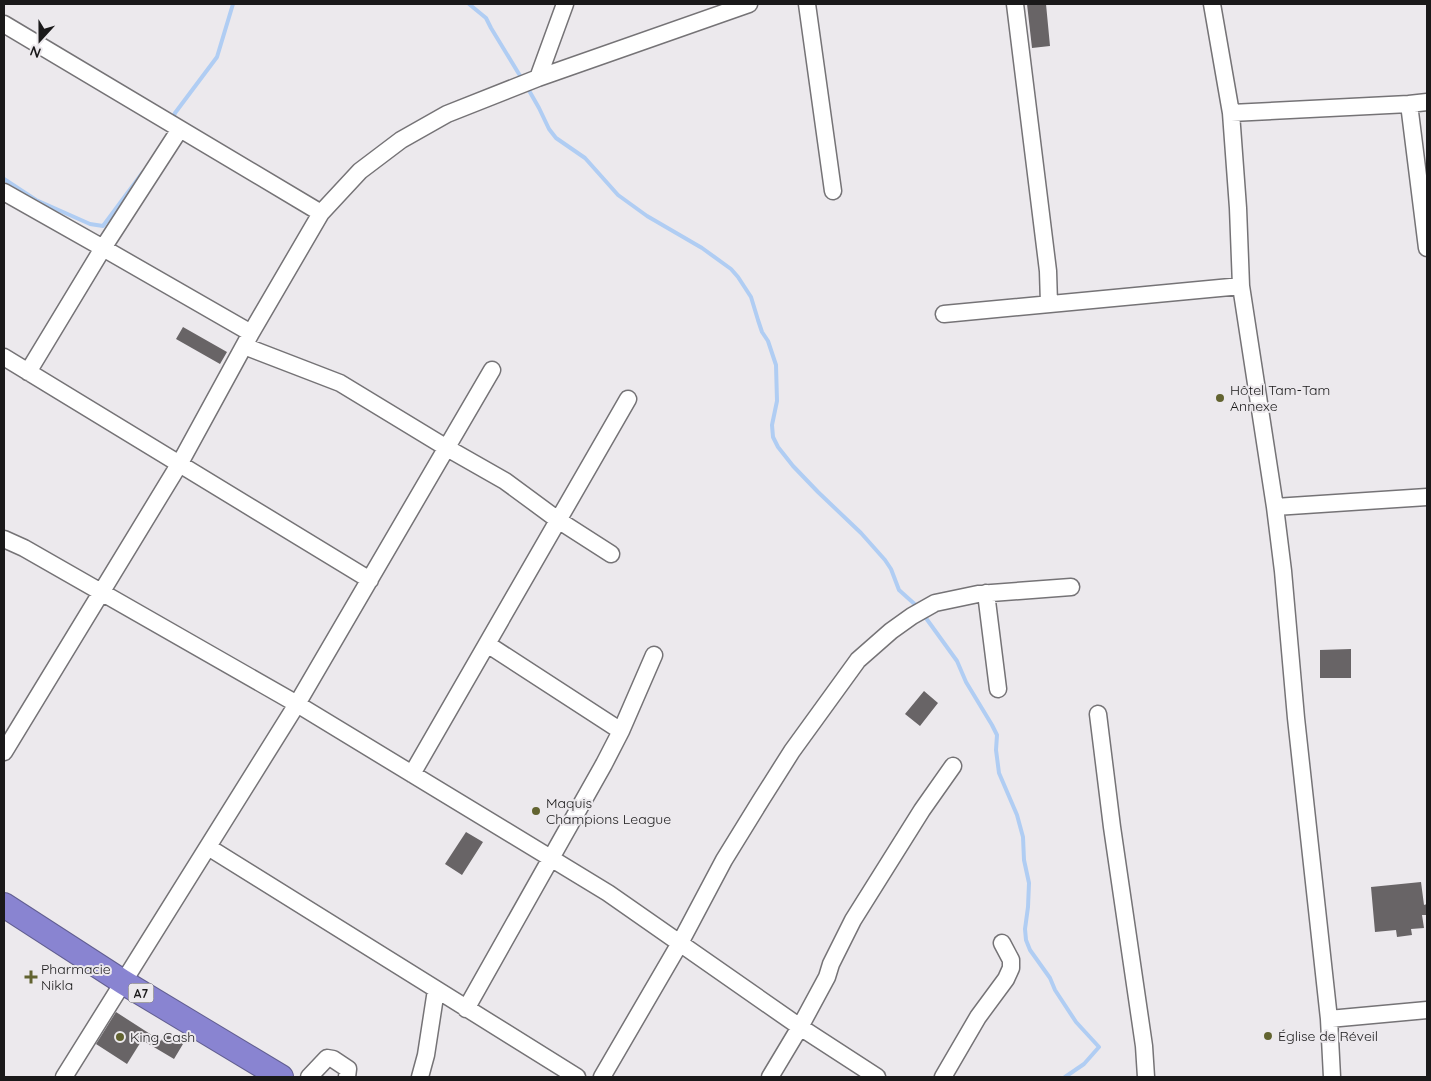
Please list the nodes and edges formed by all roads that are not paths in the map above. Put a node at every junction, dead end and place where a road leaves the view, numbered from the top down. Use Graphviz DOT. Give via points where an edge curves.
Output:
graph roads {
  1 [pos="565,4"];
  2 [pos="749,4"];
  3 [pos="807,4"];
  4 [pos="1015,4"];
  5 [pos="1212,4"];
  6 [pos="4,24"];
  7 [pos="536,78"];
  8 [pos="1427,102"];
  9 [pos="1409,104"];
  10 [pos="1232,113"];
  11 [pos="180,129"];
  12 [pos="833,191"];
  13 [pos="4,192"];
  14 [pos="321,213"];
  15 [pos="103,248"];
  16 [pos="1427,248"];
  17 [pos="1241,286"];
  18 [pos="1049,304"];
  19 [pos="944,314"];
  20 [pos="248,339"];
  21 [pos="4,357"];
  22 [pos="492,370"];
  23 [pos="28,372"];
  24 [pos="628,399"];
  25 [pos="447,448"];
  26 [pos="180,463"];
  27 [pos="1427,497"];
  28 [pos="1275,507"];
  29 [pos="558,520"];
  30 [pos="4,539"];
  31 [pos="611,554"];
  32 [pos="370,580"];
  33 [pos="1070,588"];
  34 [pos="100,592"];
  35 [pos="986,593"];
  36 [pos="487,644"];
  37 [pos="654,655"];
  38 [pos="998,689"];
  39 [pos="297,704"];
  40 [pos="1098,714"];
  41 [pos="621,731"];
  42 [pos="4,752"];
  43 [pos="953,766"];
  44 [pos="412,774"];
  45 [pos="208,847"];
  46 [pos="551,860"];
  47 [pos="4,905"];
  48 [pos="680,943"];
  49 [pos="1002,943"];
  50 [pos="123,982"];
  51 [pos="436,990"];
  52 [pos="466,1009"];
  53 [pos="1427,1010"];
  54 [pos="1329,1019"];
  55 [pos="800,1027"];
  56 [pos="64,1077"];
  57 [pos="281,1077"];
  58 [pos="309,1077"];
  59 [pos="347,1077"];
  60 [pos="420,1077"];
  61 [pos="577,1077"];
  62 [pos="602,1077"];
  63 [pos="770,1077"];
  64 [pos="877,1077"];
  65 [pos="943,1077"];
  66 [pos="1146,1077"];
  67 [pos="1332,1077"];
  1 -- 7 [label="street"];
  2 -- 7 [label="street"];
  3 -- 12 [label="street"];
  4 -- 18 [label="street" via="1048,271"];
  5 -- 10 [label="street"];
  6 -- 11 [label="street"];
  7 -- 14 [label="street" via="447,114 401,140 360,171"];
  8 -- 9 [label="street"];
  9 -- 10 [label="street"];
  9 -- 16 [label="street"];
  10 -- 17 [label="street"];
  11 -- 14 [label="street"];
  11 -- 15 [label="street"];
  13 -- 15 [label="street"];
  14 -- 20 [label="street"];
  15 -- 20 [label="street"];
  15 -- 23 [label="street"];
  17 -- 18 [label="street"];
  17 -- 28 [label="street"];
  18 -- 19 [label="street"];
  20 -- 25 [label="street" via="340,383"];
  20 -- 26 [label="street"];
  21 -- 23 [label="street"];
  22 -- 25 [label="street"];
  23 -- 26 [label="street"];
  24 -- 29 [label="street"];
  25 -- 29 [label="street" via="505,481"];
  25 -- 32 [label="street"];
  26 -- 32 [label="street"];
  26 -- 34 [label="street"];
  27 -- 28 [label="street"];
  28 -- 54 [label="street"];
  29 -- 31 [label="street"];
  29 -- 36 [label="street"];
  30 -- 34 [label="street"];
  32 -- 39 [label="street"];
  33 -- 35 [label="street"];
  34 -- 39 [label="street"];
  34 -- 42 [label="street"];
  35 -- 38 [label="street"];
  35 -- 48 [label="street" via="935,603 891,631 858,660 760,800"];
  36 -- 41 [label="street"];
  36 -- 44 [label="street"];
  37 -- 41 [label="street"];
  39 -- 44 [label="street"];
  39 -- 45 [label="street"];
  40 -- 66 [label="street"];
  41 -- 46 [label="street"];
  43 -- 55 [label="street" via="853,920"];
  44 -- 46 [label="street"];
  45 -- 50 [label="street"];
  45 -- 51 [label="street"];
  46 -- 48 [label="street"];
  46 -- 52 [label="street"];
  47 -- 50 [label="highway, A7"];
  48 -- 55 [label="street"];
  48 -- 62 [label="street"];
  49 -- 65 [label="street" via="1011,960 1011,968"];
  50 -- 56 [label="street"];
  50 -- 57 [label="highway, A7"];
  51 -- 52 [label="street"];
  51 -- 60 [label="street"];
  52 -- 61 [label="street"];
  53 -- 54 [label="street"];
  54 -- 67 [label="street"];
  55 -- 63 [label="street"];
  55 -- 64 [label="street"];
  58 -- 59 [label="street" via="327,1058 348,1069"];
}
